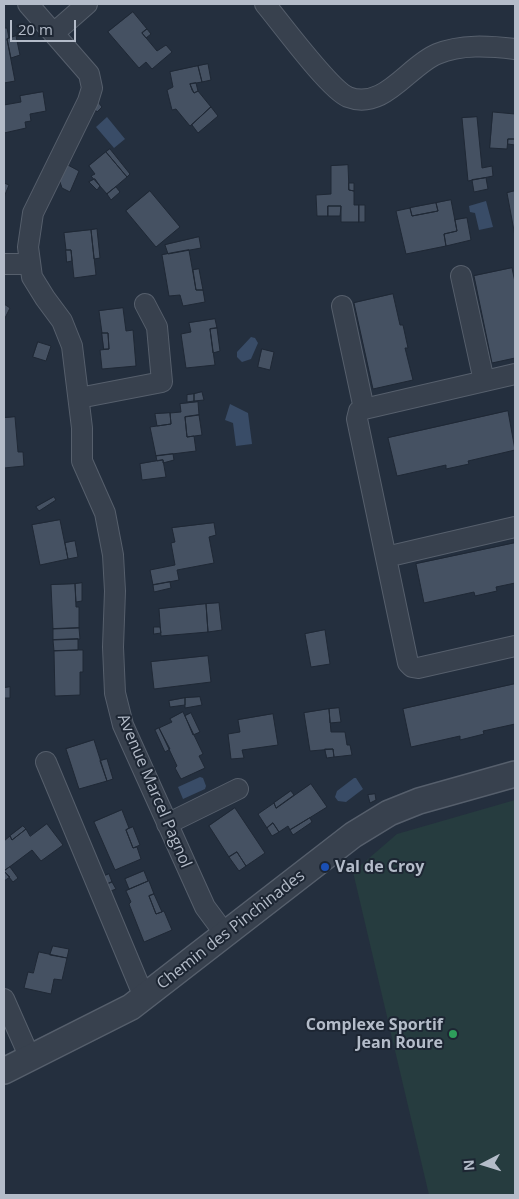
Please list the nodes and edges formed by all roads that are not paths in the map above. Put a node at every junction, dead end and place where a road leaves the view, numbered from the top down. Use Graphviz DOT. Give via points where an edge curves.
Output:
graph roads {
  1 [pos="28,4"];
  2 [pos="87,4"];
  3 [pos="265,4"];
  4 [pos="54,32"];
  5 [pos="515,49"];
  6 [pos="4,264"];
  7 [pos="30,264"];
  8 [pos="461,276"];
  9 [pos="145,304"];
  10 [pos="342,306"];
  11 [pos="515,376"];
  12 [pos="484,381"];
  13 [pos="79,398"];
  14 [pos="364,409"];
  15 [pos="515,526"];
  16 [pos="386,557"];
  17 [pos="515,646"];
  18 [pos="46,762"];
  19 [pos="515,774"];
  20 [pos="238,789"];
  21 [pos="167,824"];
  22 [pos="225,934"];
  23 [pos="144,997"];
  24 [pos="4,999"];
  25 [pos="30,1058"];
  26 [pos="4,1071"];
  1 -- 4 [label="street, Avenue Marcel Pagnol"];
  2 -- 4 [label="street"];
  3 -- 5 [label="street" via="331,84 348,97 368,99 385,93 436,54 464,46"];
  4 -- 7 [label="street, Avenue Marcel Pagnol" via="89,74 92,88 33,212 28,247"];
  6 -- 7 [label="street"];
  7 -- 13 [label="street, Avenue Marcel Pagnol" via="32,277 62,321 72,346"];
  8 -- 12 [label="street"];
  9 -- 13 [label="street" via="157,327 162,382"];
  10 -- 14 [label="street"];
  11 -- 12 [label="street"];
  12 -- 14 [label="street"];
  13 -- 21 [label="street, Avenue Marcel Pagnol" via="82,461 104,513 113,555 115,693 123,725"];
  14 -- 16 [label="street" via="359,411 358,419"];
  15 -- 16 [label="street"];
  16 -- 17 [label="street" via="408,663 412,667"];
  18 -- 23 [label="street"];
  19 -- 22 [label="street, Chemin des Pinchinades" via="419,801 389,813 354,835"];
  20 -- 21 [label="street"];
  21 -- 22 [label="street, Avenue Marcel Pagnol" via="205,907"];
  22 -- 23 [label="street, Chemin des Pinchinades"];
  23 -- 25 [label="street, Chemin des Pinchinades" via="131,1007"];
  24 -- 25 [label="street"];
  25 -- 26 [label="street, Chemin des Pinchinades"];
}
